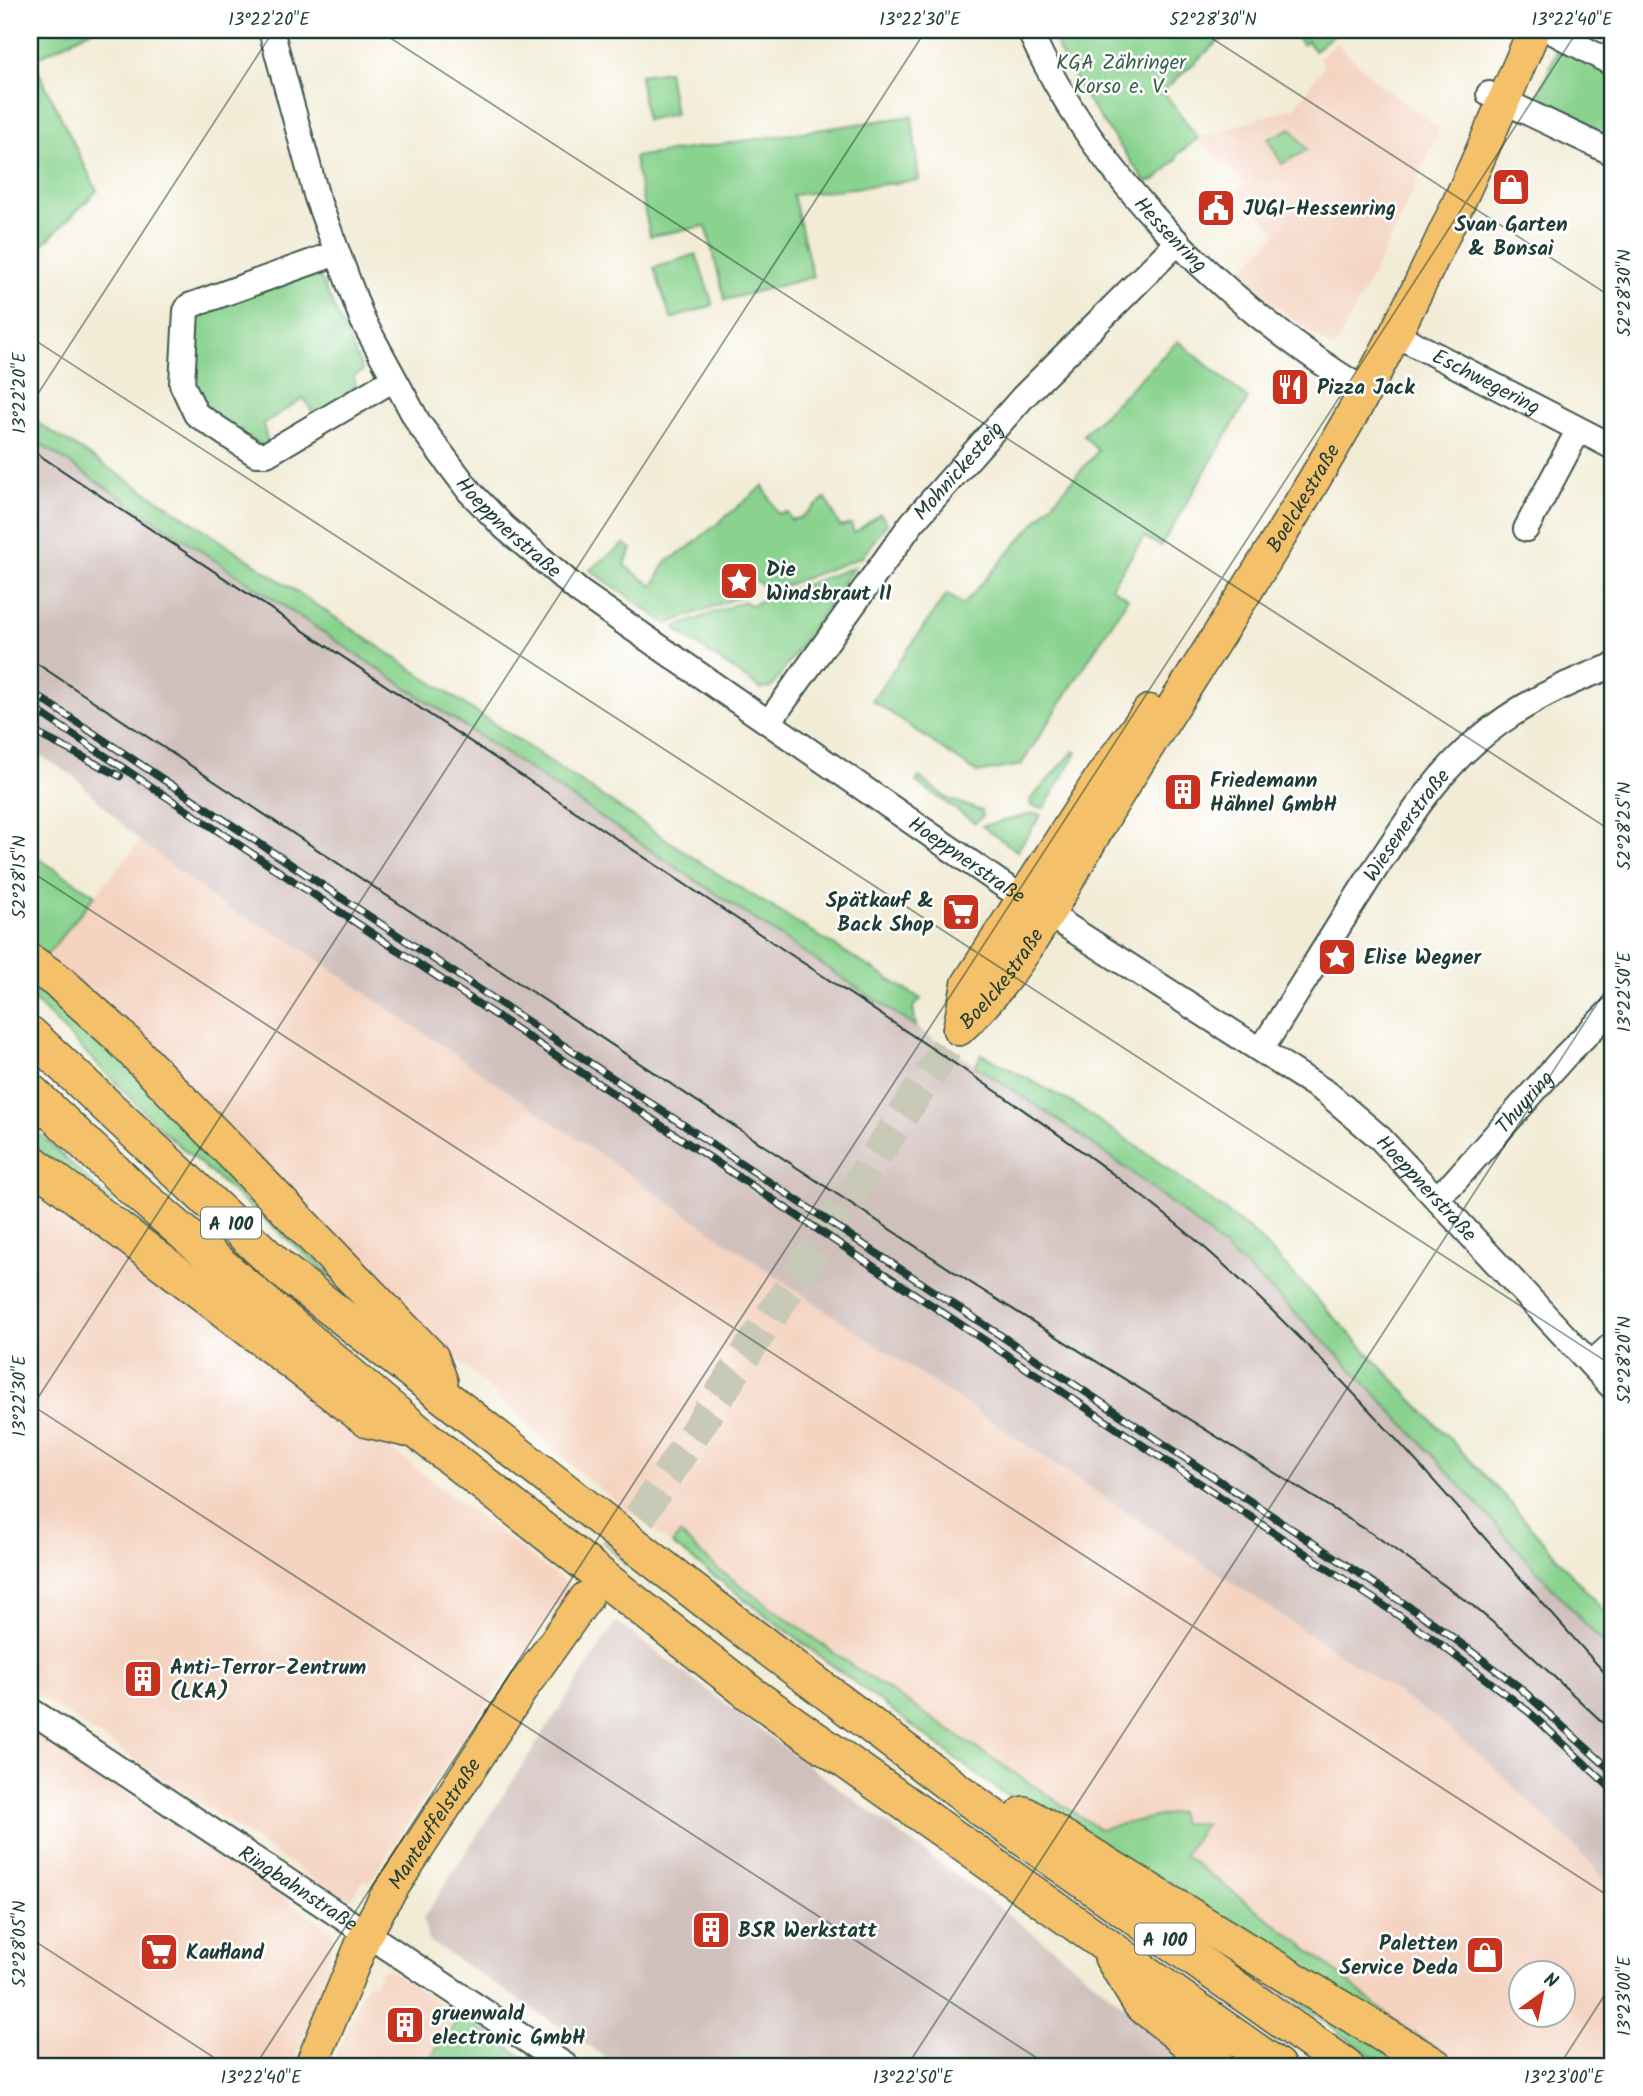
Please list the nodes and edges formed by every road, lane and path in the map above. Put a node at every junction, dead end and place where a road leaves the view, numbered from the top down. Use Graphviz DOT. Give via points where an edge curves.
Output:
graph roads {
  1 [pos="271,30"];
  2 [pos="1029,30"];
  3 [pos="1514,30"];
  4 [pos="1534,30"];
  5 [pos="1549,30"];
  6 [pos="1613,64"];
  7 [pos="1497,97"];
  8 [pos="1613,153"];
  9 [pos="1178,242"];
  10 [pos="337,253"];
  11 [pos="1395,334"];
  12 [pos="394,379"];
  13 [pos="1357,386"];
  14 [pos="1578,431"];
  15 [pos="1613,447"];
  16 [pos="1526,529"];
  17 [pos="1613,666"];
  18 [pos="769,722"];
  19 [pos="1035,905"];
  20 [pos="30,962"];
  21 [pos="1613,1008"];
  22 [pos="30,1034"];
  23 [pos="1261,1049"];
  24 [pos="30,1091"];
  25 [pos="30,1161"];
  26 [pos="1436,1197"];
  27 [pos="1613,1344"];
  28 [pos="1591,1364"];
  29 [pos="1613,1388"];
  30 [pos="445,1395"];
  31 [pos="418,1432"];
  32 [pos="586,1598"];
  33 [pos="30,1710"];
  34 [pos="985,1811"];
  35 [pos="366,1934"];
  36 [pos="1105,1945"];
  37 [pos="312,2066"];
  38 [pos="566,2066"];
  39 [pos="1217,2066"];
  40 [pos="1277,2066"];
  41 [pos="1346,2066"];
  42 [pos="1435,2066"];
  1 -- 10 [label="street, Hoeppnerstraße" via="308,169"];
  2 -- 9 [label="street, Hessenring" via="1058,85 1117,173"];
  3 -- 7 [label="main road, Boelckestraße"];
  4 -- 7 [label="main road, Boelckestraße"];
  5 -- 6 [label="street"];
  7 -- 8 [label="street"];
  7 -- 11 [label="main road, Boelckestraße"];
  7 -- 13 [label="main road, Boelckestraße" via="1443,199"];
  9 -- 13 [label="street, Hessenring" via="1254,312"];
  9 -- 18 [label="street, Mohnickesteig" via="1023,397 912,523"];
  10 -- 12 [label="street, Hoeppnerstraße" via="363,321"];
  10 -- 12 [label="street" via="189,306 182,384 196,414 256,454 267,454"];
  11 -- 13 [label="main road, Boelckestraße"];
  11 -- 14 [label="street, Eschwegering"];
  12 -- 18 [label="street, Hoeppnerstraße" via="451,468 503,527 580,592"];
  13 -- 19 [label="main road, Boelckestraße" via="1184,659 1102,776"];
  14 -- 15 [label="street, Eschwegering"];
  14 -- 16 [label="street"];
  17 -- 23 [label="street, Wiesenerstraße" via="1575,679 1527,705 1449,766 1404,825"];
  18 -- 19 [label="street, Hoeppnerstraße"];
  19 -- 23 [label="street, Hoeppnerstraße"];
  20 -- 30 [label="highway" via="83,1002 432,1358"];
  21 -- 26 [label="street, Thuyring" via="1454,1183"];
  22 -- 30 [label="highway, A 100" via="281,1269"];
  23 -- 26 [label="street, Hoeppnerstraße" via="1327,1093 1380,1138"];
  24 -- 31 [label="highway, A 100" via="132,1188"];
  25 -- 31 [label="highway" via="368,1420"];
  26 -- 28 [label="street, Hoeppnerstraße"];
  27 -- 28 [label="street"];
  28 -- 29 [label="street, Hoeppnerstraße"];
  30 -- 34 [label="highway, A 100" via="715,1608"];
  31 -- 36 [label="highway, A 100" via="751,1694"];
  32 -- 35 [label="main road, Manteuffelstraße" via="471,1765"];
  33 -- 35 [label="street, Ringbahnstraße"];
  34 -- 41 [label="highway, A 100"];
  34 -- 42 [label="highway" via="1025,1815"];
  35 -- 37 [label="main road, Manteuffelstraße"];
  35 -- 38 [label="street, Ringbahnstraße"];
  36 -- 39 [label="highway" via="1140,2003"];
  36 -- 40 [label="highway, A 100"];
}
